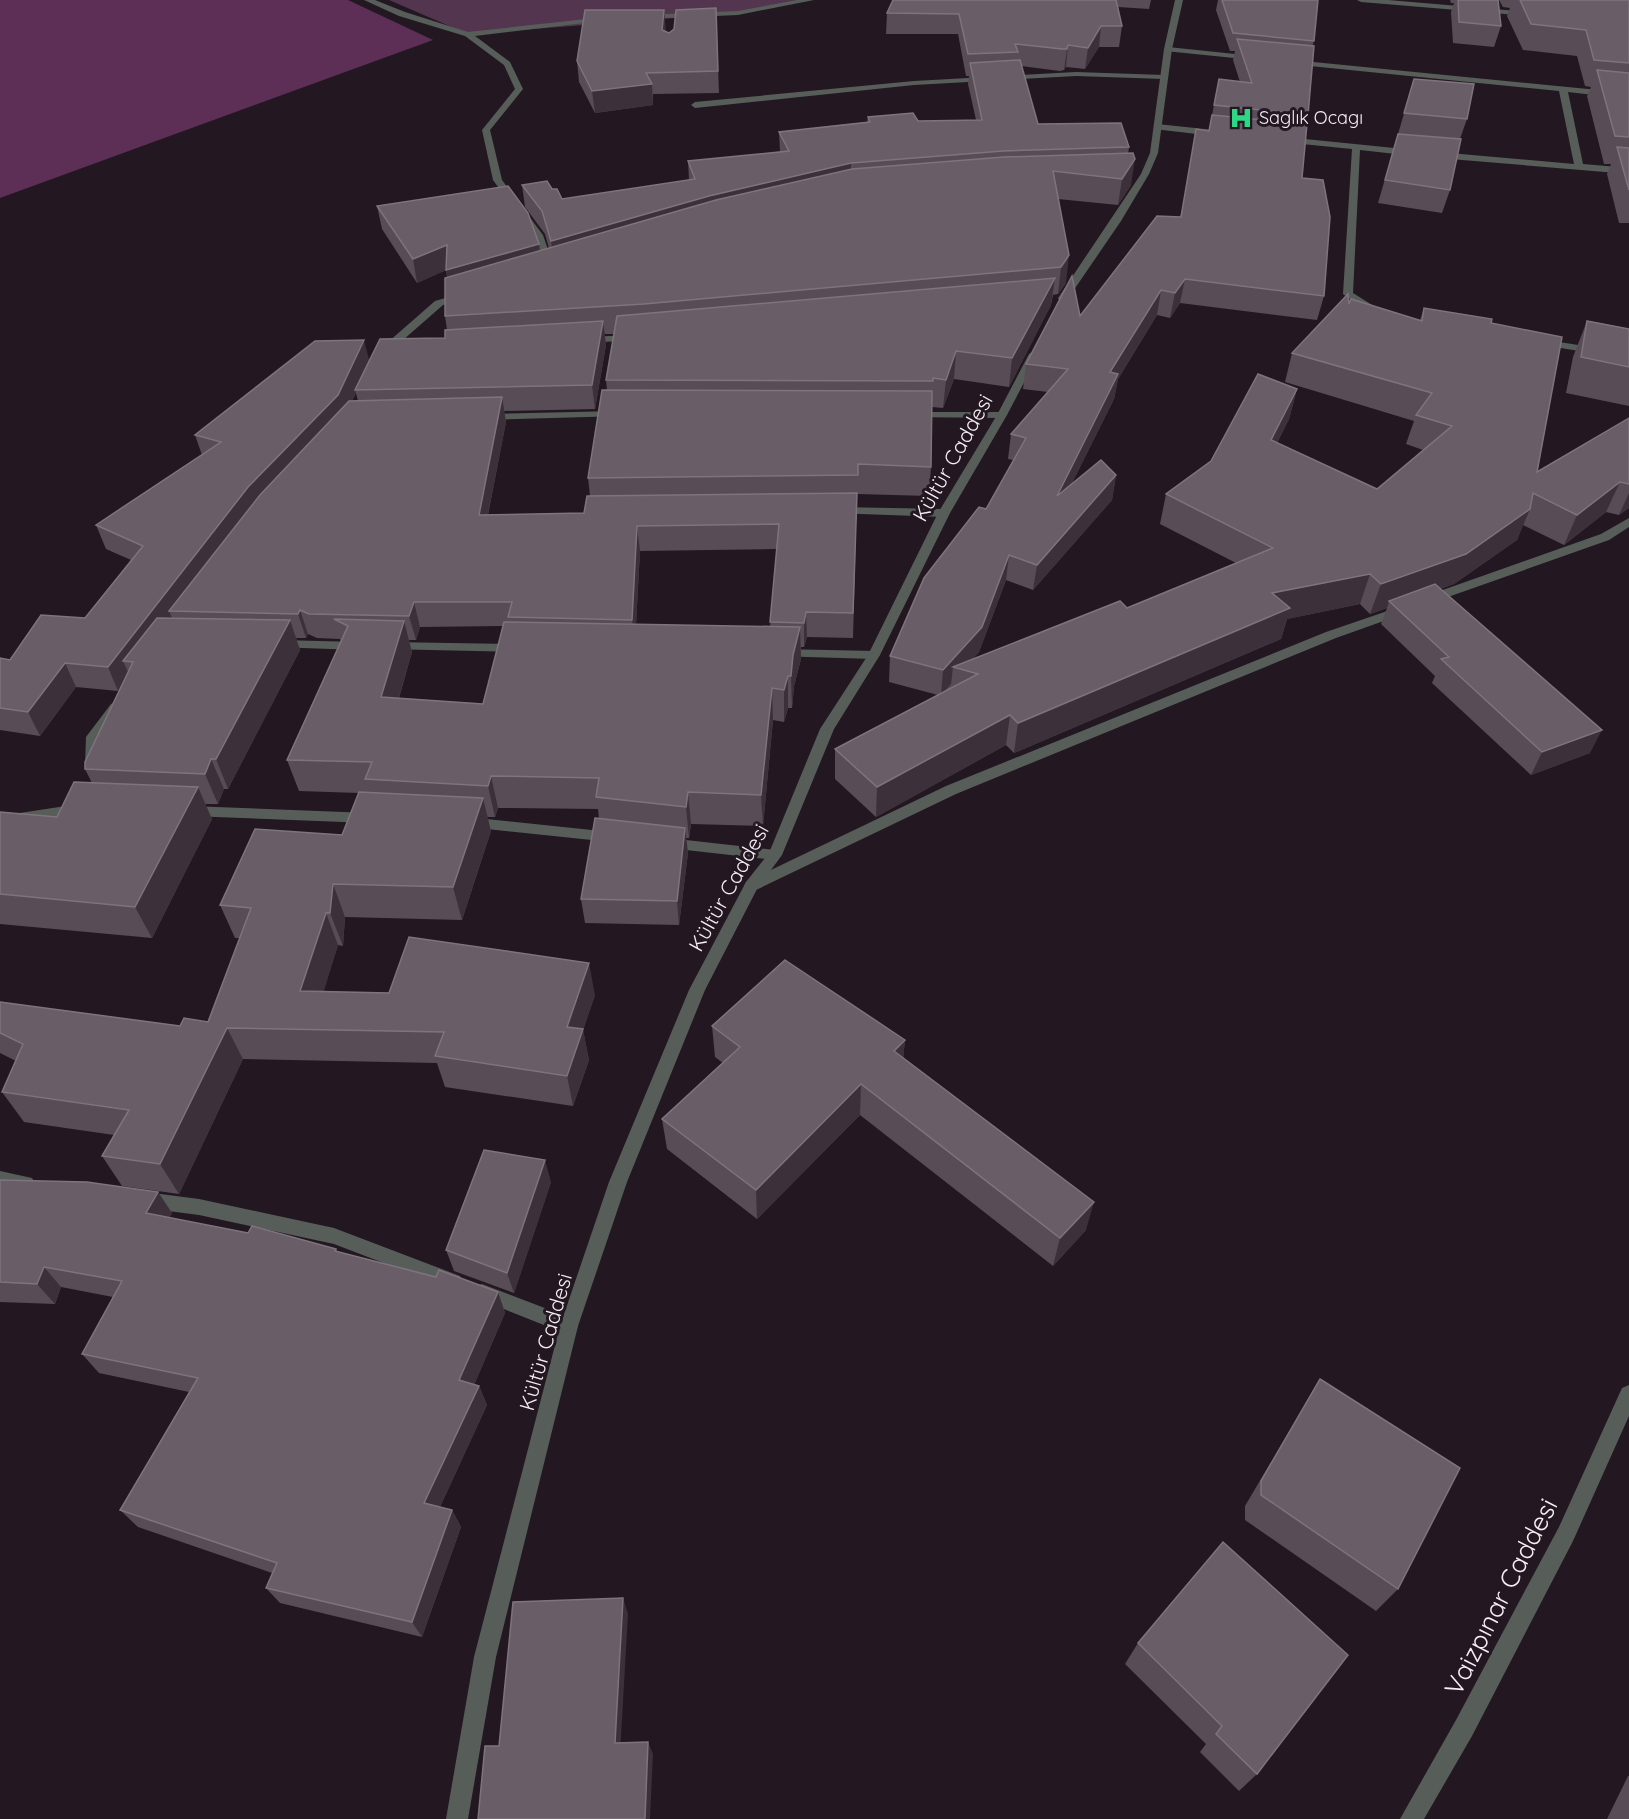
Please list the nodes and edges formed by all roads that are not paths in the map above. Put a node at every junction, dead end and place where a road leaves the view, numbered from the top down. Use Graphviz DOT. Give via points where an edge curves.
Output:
graph roads {
  1 [pos="368,0"];
  2 [pos="810,0"];
  3 [pos="1179,0"];
  4 [pos="1361,0"];
  5 [pos="1532,14"];
  6 [pos="674,15"];
  7 [pos="640,17"];
  8 [pos="617,18"];
  9 [pos="672,27"];
  10 [pos="468,34"];
  11 [pos="1168,48"];
  12 [pos="1260,58"];
  13 [pos="1284,61"];
  14 [pos="1164,77"];
  15 [pos="1563,90"];
  16 [pos="1629,96"];
  17 [pos="695,105"];
  18 [pos="1157,127"];
  19 [pos="1227,134"];
  20 [pos="1274,139"];
  21 [pos="1356,148"];
  22 [pos="1579,167"];
  23 [pos="1629,171"];
  24 [pos="550,271"];
  25 [pos="472,293"];
  26 [pos="1056,303"];
  27 [pos="1387,319"];
  28 [pos="647,338"];
  29 [pos="579,340"];
  30 [pos="1525,340"];
  31 [pos="1040,341"];
  32 [pos="405,352"];
  33 [pos="1629,356"];
  34 [pos="624,414"];
  35 [pos="896,415"];
  36 [pos="1002,415"];
  37 [pos="470,417"];
  38 [pos="827,511"];
  39 [pos="945,513"];
  40 [pos="1629,522"];
  41 [pos="260,644"];
  42 [pos="531,649"];
  43 [pos="767,653"];
  44 [pos="874,654"];
  45 [pos="122,699"];
  46 [pos="92,772"];
  47 [pos="91,807"];
  48 [pos="173,810"];
  49 [pos="384,818"];
  50 [pos="0,821"];
  51 [pos="455,821"];
  52 [pos="621,838"];
  53 [pos="657,842"];
  54 [pos="775,855"];
  55 [pos="751,886"];
  56 [pos="0,1179"];
  57 [pos="47,1186"];
  58 [pos="129,1197"];
  59 [pos="569,1326"];
  60 [pos="1629,1394"];
  61 [pos="457,1819"];
  62 [pos="1411,1819"];
  1 -- 10 [label="street"];
  2 -- 6 [label="street" via="738,13"];
  3 -- 11 [label="street"];
  4 -- 5 [label="street"];
  6 -- 7 [label="street"];
  6 -- 9 [label="street"];
  8 -- 10 [label="street"];
  10 -- 24 [label="street" via="507,64 519,89 486,130 498,180 538,235"];
  11 -- 12 [label="street"];
  11 -- 14 [label="street"];
  13 -- 15 [label="street"];
  14 -- 17 [label="street" via="1076,74 914,83"];
  14 -- 18 [label="street"];
  15 -- 16 [label="street"];
  15 -- 22 [label="street"];
  18 -- 19 [label="street"];
  18 -- 26 [label="street" via="1154,153"];
  20 -- 21 [label="street"];
  21 -- 22 [label="street"];
  21 -- 27 [label="street" via="1348,294"];
  22 -- 23 [label="street"];
  25 -- 32 [label="street" via="439,303 380,358"];
  28 -- 29 [label="street"];
  30 -- 33 [label="street"];
  31 -- 36 [label="street, Kültür Caddesi"];
  34 -- 37 [label="street"];
  35 -- 36 [label="street"];
  36 -- 39 [label="street, Kültür Caddesi"];
  38 -- 39 [label="street"];
  39 -- 44 [label="street, Kültür Caddesi"];
  40 -- 55 [label="street" via="1605,537 1331,635 962,786"];
  41 -- 42 [label="street"];
  43 -- 44 [label="street"];
  44 -- 54 [label="street, Kültür Caddesi" via="827,729"];
  45 -- 46 [label="street" via="93,737"];
  47 -- 50 [label="street"];
  48 -- 49 [label="street"];
  51 -- 52 [label="street"];
  53 -- 54 [label="street"];
  54 -- 55 [label="street, Kültür Caddesi"];
  55 -- 59 [label="street, Kültür Caddesi" via="697,990 667,1060 618,1182"];
  56 -- 57 [label="street"];
  58 -- 59 [label="street" via="334,1236"];
  59 -- 61 [label="street, Kültür Caddesi" via="485,1657"];
  60 -- 62 [label="street, Vaizpınar Caddesi" via="1566,1534 1464,1728"];
}
